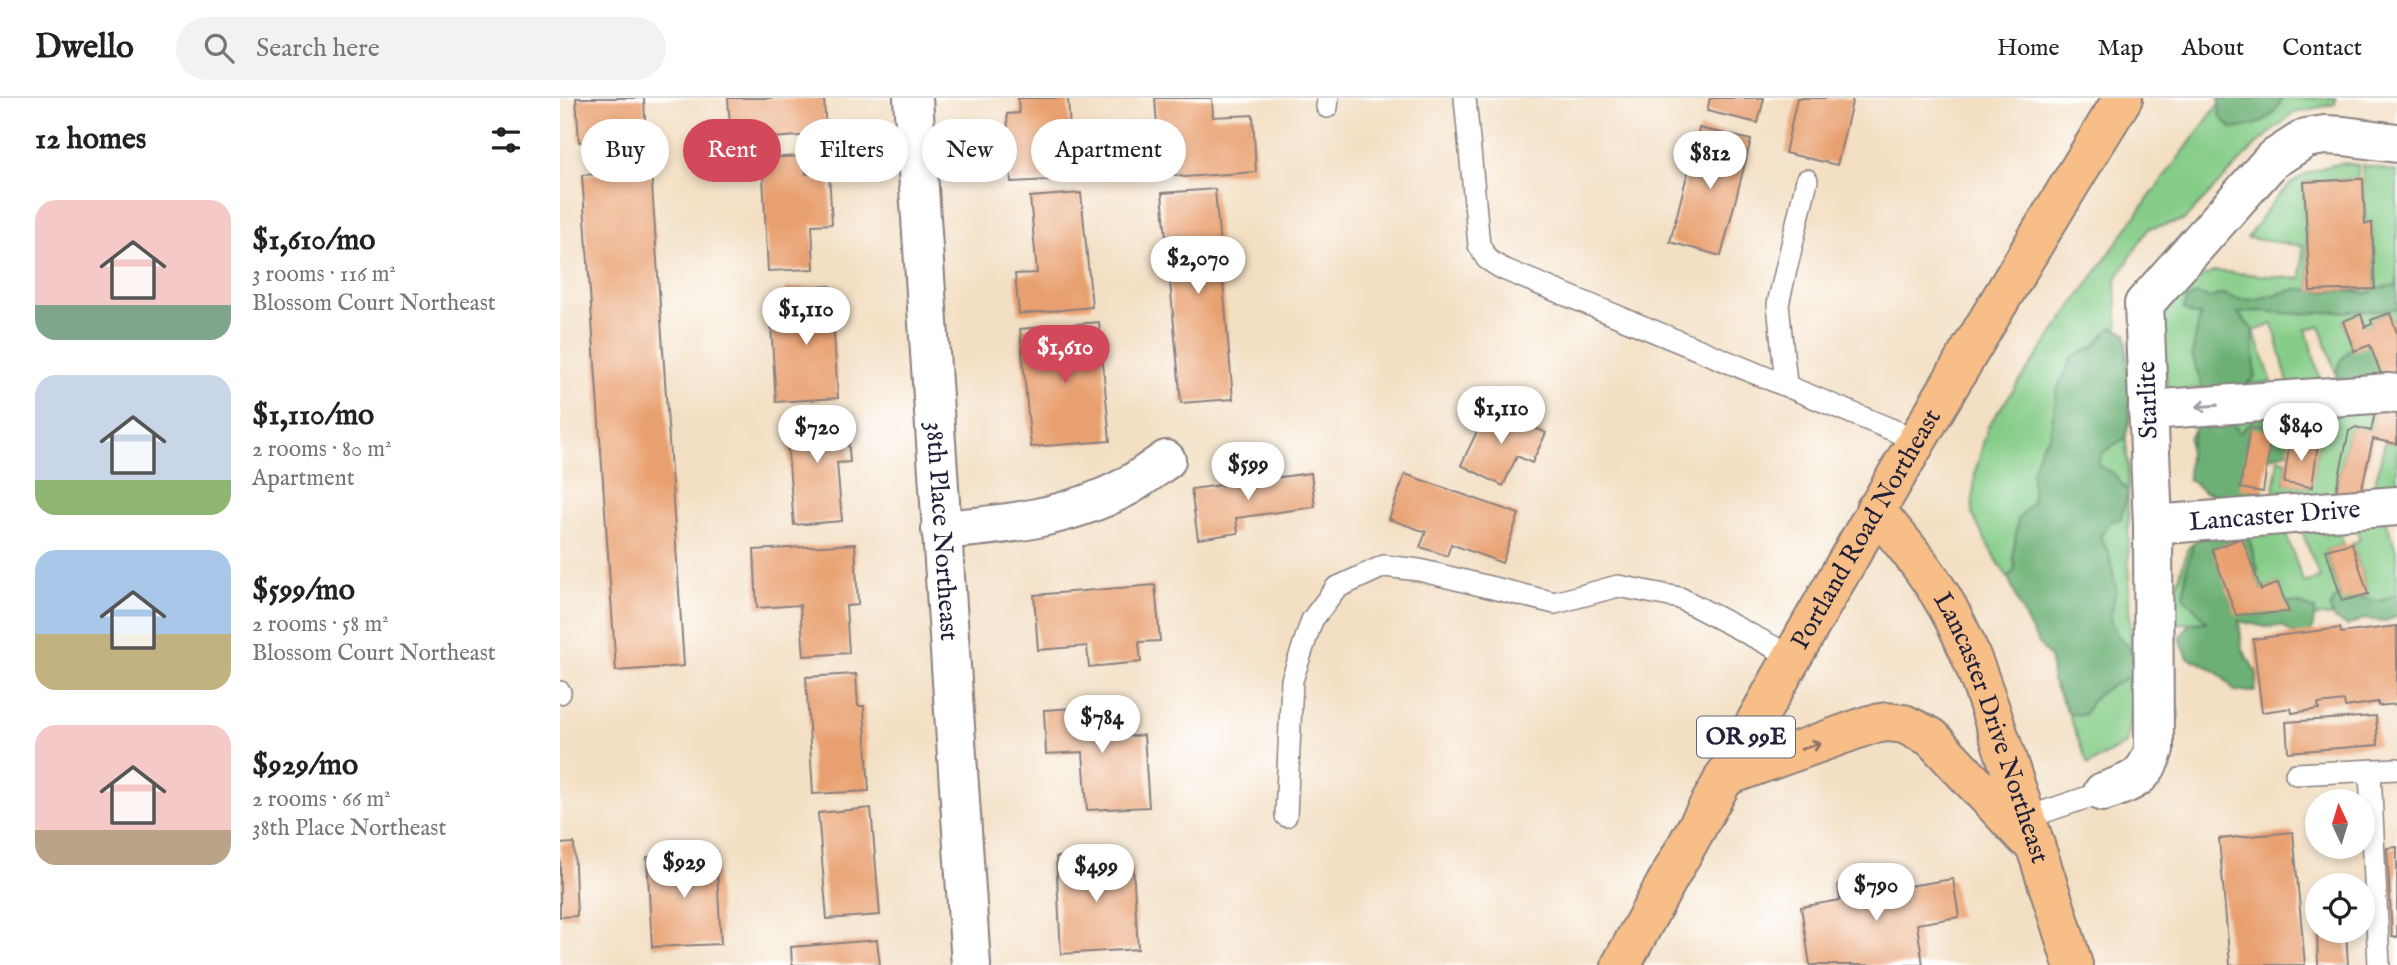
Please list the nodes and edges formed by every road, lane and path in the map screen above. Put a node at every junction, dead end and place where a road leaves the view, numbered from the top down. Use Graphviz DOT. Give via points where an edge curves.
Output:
graph roads {
  1 [pos="913,98"];
  2 [pos="1465,98"];
  3 [pos="2123,98"];
  4 [pos="2397,144"];
  5 [pos="1807,180"];
  6 [pos="1786,384"];
  7 [pos="2397,394"];
  8 [pos="2148,410"];
  9 [pos="1917,440"];
  10 [pos="1166,460"];
  11 [pos="2397,506"];
  12 [pos="1875,510"];
  13 [pos="2153,525"];
  14 [pos="941,530"];
  15 [pos="1791,656"];
  16 [pos="2397,769"];
  17 [pos="2370,771"];
  18 [pos="2296,774"];
  19 [pos="1724,777"];
  20 [pos="2103,792"];
  21 [pos="1286,816"];
  22 [pos="2032,835"];
  23 [pos="971,965"];
  24 [pos="1621,965"];
  25 [pos="2073,965"];
  26 [pos="2379,965"];
  1 -- 14 [label="street, 38th Place Northeast"];
  2 -- 6 [label="lane" via="1479,245 1487,259"];
  3 -- 9 [label="main road, Portland Road Northeast / OR 99E"];
  4 -- 8 [label="street, Starlite" via="2325,135 2306,138 2272,160 2144,304"];
  5 -- 6 [label="lane" via="1778,304"];
  6 -- 9 [label="lane"];
  7 -- 8 [label="street, one-way"];
  8 -- 13 [label="street, Starlite"];
  9 -- 12 [label="main road, Portland Road Northeast / OR 99E"];
  10 -- 14 [label="street" via="1127,487 1045,518"];
  11 -- 13 [label="street, Lancaster Drive"];
  12 -- 15 [label="main road, Portland Road Northeast / OR 99E"];
  12 -- 22 [label="main road, Lancaster Drive Northeast" via="1929,576 1949,610 1985,694"];
  13 -- 20 [label="street, Starlite" via="2154,749 2148,768 2129,783"];
  14 -- 23 [label="street, 38th Place Northeast"];
  15 -- 19 [label="main road, Portland Road Northeast / OR 99E"];
  15 -- 21 [label="lane" via="1680,598 1618,586 1555,603 1384,566 1336,588 1312,620 1292,680"];
  16 -- 17 [label="lane"];
  17 -- 18 [label="lane"];
  17 -- 26 [label="lane"];
  19 -- 22 [label="main road, one-way" via="1869,725 1904,724 1931,737"];
  19 -- 24 [label="main road, Portland Road Northeast / OR 99E"];
  20 -- 22 [label="lane"];
  22 -- 25 [label="main road, Lancaster Drive Northeast"];
}
